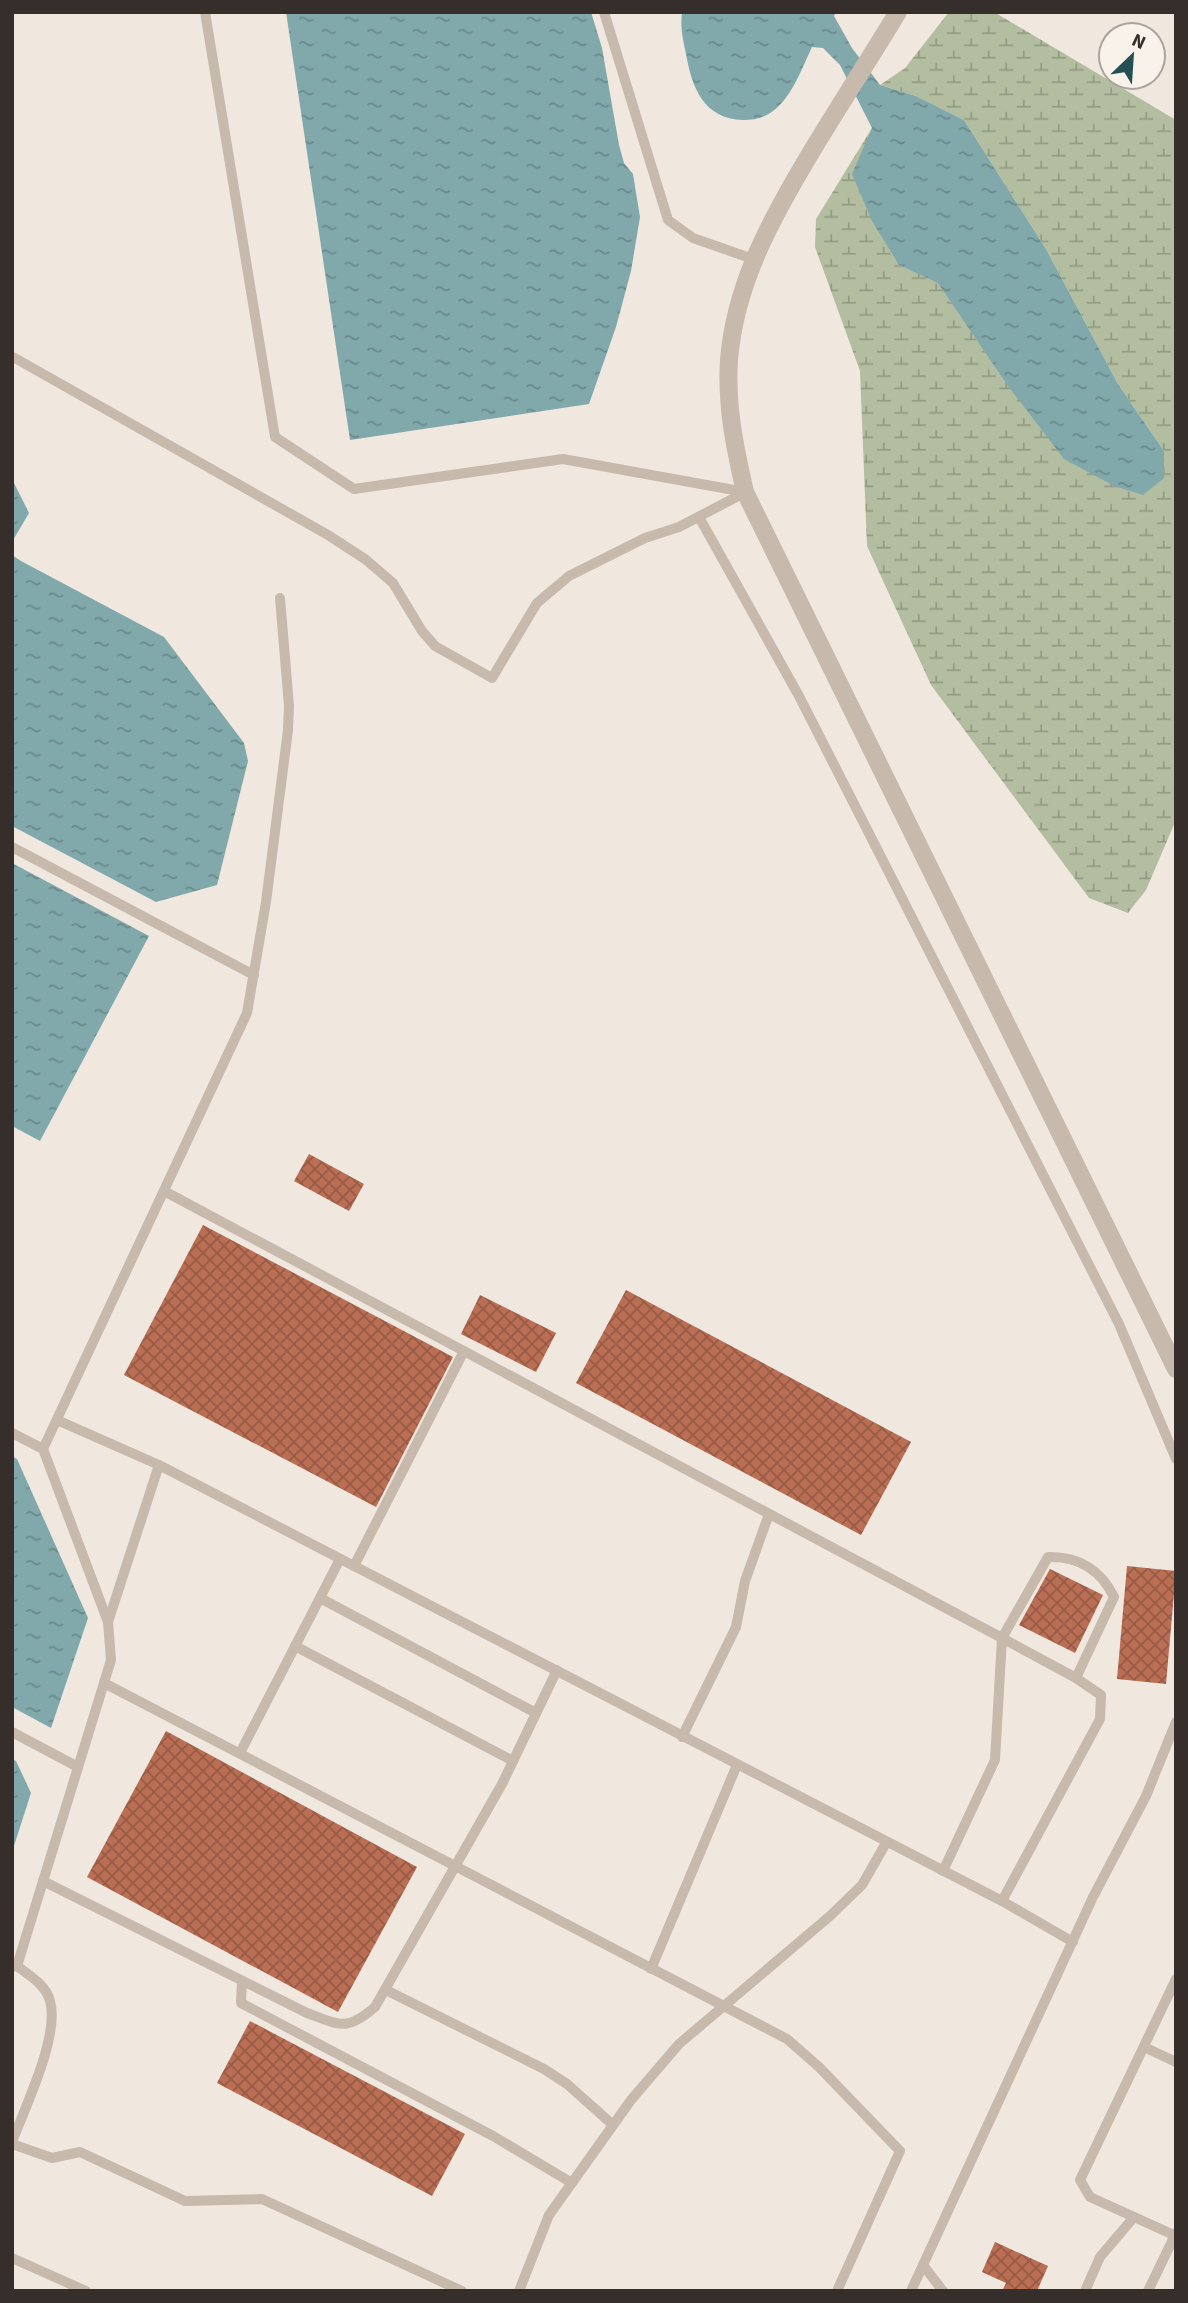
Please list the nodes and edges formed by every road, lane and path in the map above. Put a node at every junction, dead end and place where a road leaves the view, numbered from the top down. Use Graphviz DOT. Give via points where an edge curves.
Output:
graph roads {
  1 [pos="205,12"];
  2 [pos="604,12"];
  3 [pos="898,12"];
  4 [pos="754,259"];
  5 [pos="12,357"];
  6 [pos="745,492"];
  7 [pos="699,517"];
  8 [pos="280,597"];
  9 [pos="12,847"];
  10 [pos="254,975"];
  11 [pos="164,1191"];
  12 [pos="464,1351"];
  13 [pos="1176,1369"];
  14 [pos="57,1420"];
  15 [pos="12,1433"];
  16 [pos="43,1449"];
  17 [pos="1176,1459"];
  18 [pos="159,1465"];
  19 [pos="769,1514"];
  20 [pos="340,1559"];
  21 [pos="354,1566"];
  22 [pos="320,1598"];
  23 [pos="108,1622"];
  24 [pos="1002,1638"];
  25 [pos="295,1646"];
  26 [pos="557,1670"];
  27 [pos="1076,1678"];
  28 [pos="104,1683"];
  29 [pos="536,1713"];
  30 [pos="1176,1722"];
  31 [pos="12,1732"];
  32 [pos="682,1737"];
  33 [pos="240,1754"];
  34 [pos="513,1761"];
  35 [pos="737,1765"];
  36 [pos="78,1767"];
  37 [pos="886,1843"];
  38 [pos="457,1866"];
  39 [pos="943,1871"];
  40 [pos="43,1881"];
  41 [pos="1002,1901"];
  42 [pos="1073,1942"];
  43 [pos="15,1967"];
  44 [pos="651,1969"];
  45 [pos="1176,1979"];
  46 [pos="242,1981"];
  47 [pos="386,1990"];
  48 [pos="722,2005"];
  49 [pos="1144,2047"];
  50 [pos="1176,2062"];
  51 [pos="613,2124"];
  52 [pos="12,2143"];
  53 [pos="572,2183"];
  54 [pos="1134,2217"];
  55 [pos="1175,2235"];
  56 [pos="12,2258"];
  57 [pos="923,2265"];
  58 [pos="86,2291"];
  59 [pos="462,2291"];
  60 [pos="519,2291"];
  61 [pos="837,2291"];
  62 [pos="911,2291"];
  63 [pos="943,2291"];
  64 [pos="1085,2291"];
  65 [pos="1148,2291"];
  1 -- 6 [label="lane" via="275,437 354,489 563,459"];
  2 -- 4 [label="lane" via="668,220 693,238"];
  3 -- 4 [label="street" via="776,211"];
  4 -- 6 [label="street" via="734,320 729,361 730,428"];
  5 -- 7 [label="lane" via="365,559 393,583 435,646 492,678 537,603 569,576"];
  6 -- 7 [label="lane"];
  6 -- 13 [label="street"];
  7 -- 17 [label="lane" via="799,696 1119,1324"];
  8 -- 10 [label="lane" via="289,706"];
  9 -- 10 [label="lane"];
  10 -- 11 [label="lane" via="247,1013"];
  11 -- 12 [label="lane"];
  11 -- 14 [label="lane"];
  12 -- 19 [label="lane"];
  12 -- 21 [label="lane"];
  14 -- 16 [label="lane"];
  14 -- 18 [label="lane"];
  15 -- 16 [label="lane"];
  16 -- 23 [label="lane"];
  18 -- 20 [label="lane"];
  18 -- 23 [label="lane"];
  19 -- 24 [label="lane"];
  19 -- 32 [label="lane" via="745,1581 736,1627"];
  20 -- 21 [label="lane"];
  20 -- 22 [label="lane"];
  21 -- 26 [label="lane"];
  22 -- 25 [label="lane"];
  22 -- 29 [label="lane"];
  23 -- 28 [label="lane" via="111,1660"];
  24 -- 27 [label="lane"];
  24 -- 27 [label="lane" via="1048,1557 1065,1556 1081,1563 1106,1580 1114,1597"];
  24 -- 39 [label="lane" via="995,1760"];
  25 -- 33 [label="lane"];
  25 -- 34 [label="lane"];
  26 -- 29 [label="lane"];
  26 -- 32 [label="lane"];
  27 -- 41 [label="lane" via="1101,1695 1100,1719"];
  28 -- 33 [label="lane"];
  28 -- 36 [label="lane"];
  29 -- 34 [label="lane"];
  30 -- 42 [label="lane" via="1146,1796"];
  31 -- 36 [label="lane"];
  32 -- 35 [label="lane"];
  33 -- 38 [label="lane"];
  34 -- 38 [label="lane"];
  35 -- 37 [label="lane"];
  35 -- 44 [label="lane"];
  36 -- 40 [label="lane"];
  37 -- 39 [label="lane"];
  37 -- 48 [label="lane" via="862,1885"];
  38 -- 44 [label="lane"];
  38 -- 47 [label="lane"];
  39 -- 41 [label="lane"];
  40 -- 43 [label="lane"];
  40 -- 46 [label="lane"];
  41 -- 42 [label="lane"];
  42 -- 57 [label="lane"];
  43 -- 52 [label="lane" via="39,1982 50,2000 52,2025"];
  44 -- 48 [label="lane"];
  45 -- 49 [label="lane"];
  46 -- 47 [label="lane" via="341,2025 359,2021"];
  46 -- 53 [label="lane" via="240,2003 493,2136"];
  47 -- 51 [label="lane" via="544,2069"];
  48 -- 51 [label="lane" via="678,2044"];
  48 -- 61 [label="lane" via="787,2039 900,2151"];
  49 -- 50 [label="lane"];
  49 -- 54 [label="lane" via="1080,2180 1090,2197"];
  51 -- 53 [label="lane"];
  52 -- 59 [label="lane" via="52,2158 80,2152 185,2201 262,2199"];
  53 -- 60 [label="lane" via="549,2215"];
  54 -- 55 [label="lane"];
  54 -- 64 [label="lane" via="1100,2257"];
  55 -- 65 [label="lane"];
  56 -- 58 [label="lane"];
  57 -- 62 [label="lane"];
  57 -- 63 [label="lane"];
}
